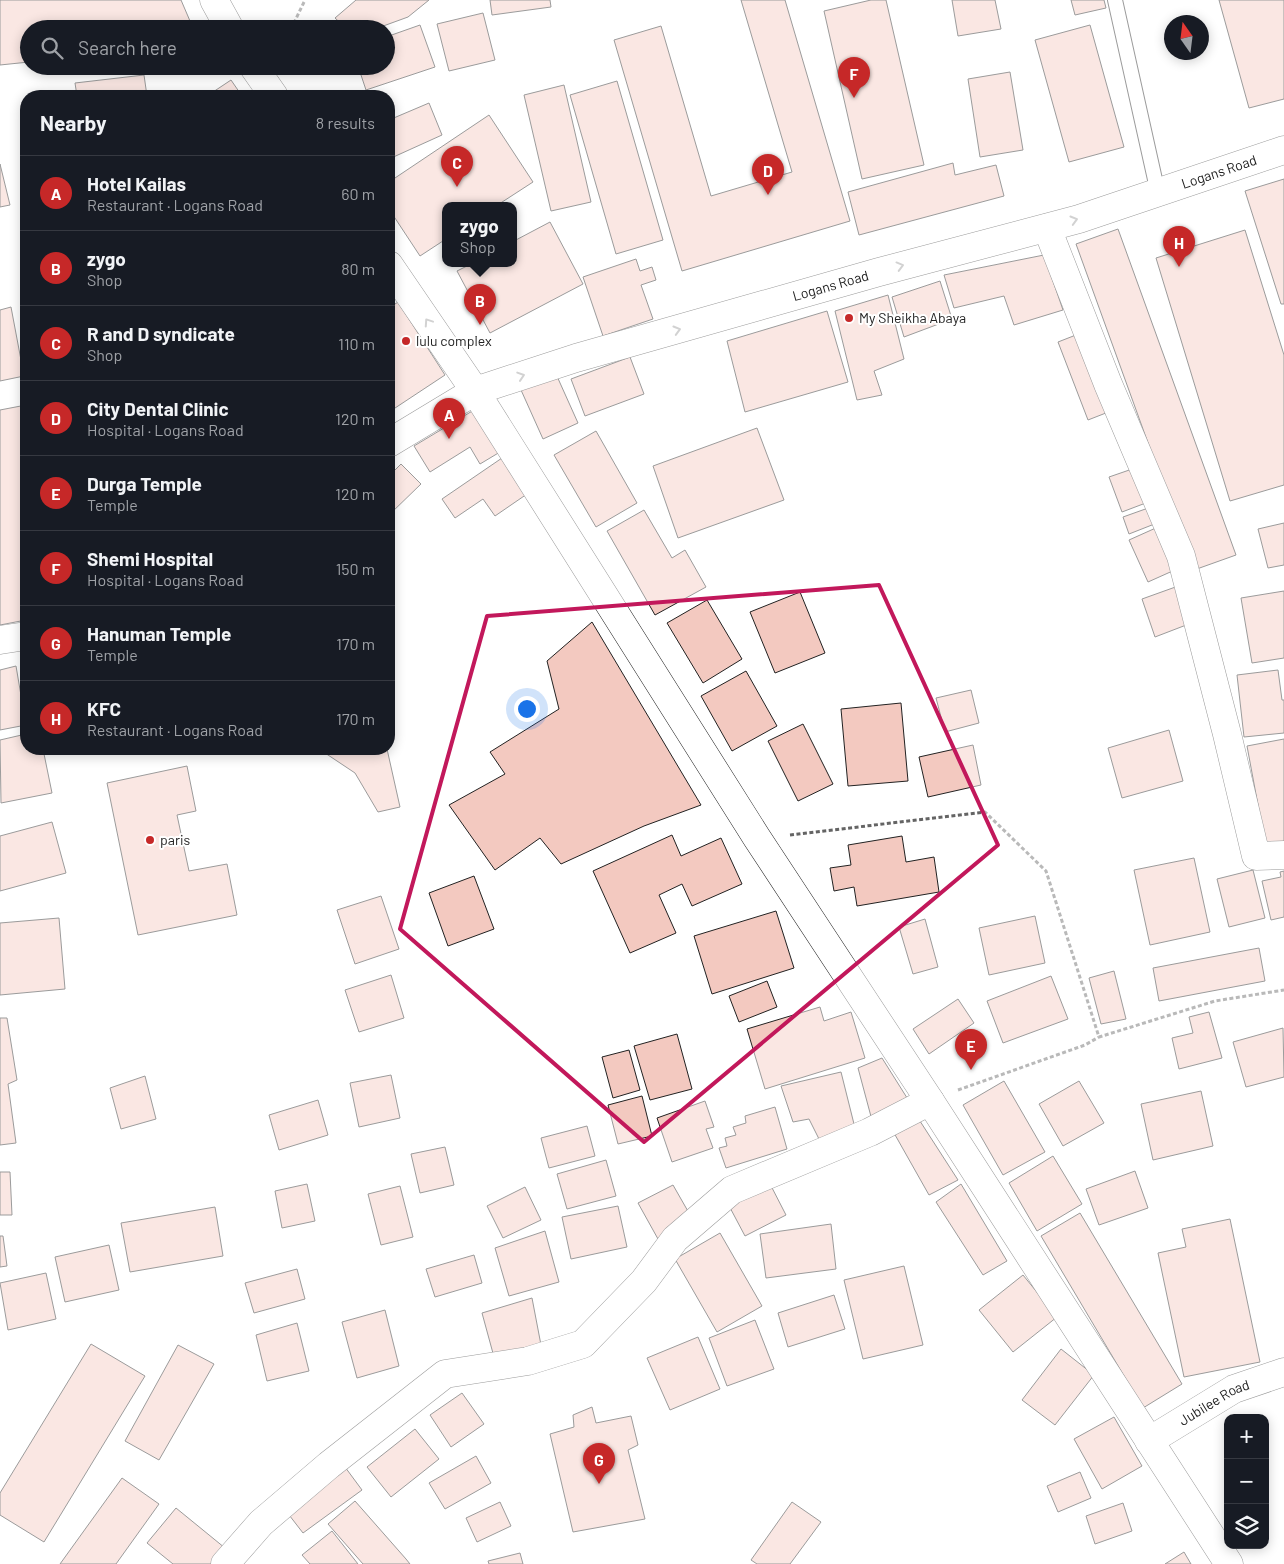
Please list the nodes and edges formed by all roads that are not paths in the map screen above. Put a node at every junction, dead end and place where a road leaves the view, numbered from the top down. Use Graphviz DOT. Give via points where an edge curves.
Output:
graph roads {
  1 [pos="214,0"];
  2 [pos="1115,0"];
  3 [pos="225,20"];
  4 [pos="260,75"];
  5 [pos="270,90"];
  6 [pos="1284,150"];
  7 [pos="1158,193"];
  8 [pos="1047,228"];
  9 [pos="395,274"];
  10 [pos="475,391"];
  11 [pos="395,439"];
  12 [pos="20,637"];
  13 [pos="0,640"];
  14 [pos="1284,855"];
  15 [pos="930,1101"];
  16 [pos="1284,1372"];
  17 [pos="1149,1441"];
  18 [pos="224,1564"];
  19 [pos="1229,1564"];
  1 -- 3 [label="street"];
  2 -- 7 [label="lane"];
  4 -- 5 [label="street"];
  6 -- 7 [label="street, Logans Road"];
  8 -- 7 [label="street, Logans Road, one-way"];
  10 -- 8 [label="street, Logans Road, one-way" via="879,272"];
  8 -- 14 [label="street" via="1108,384 1181,556 1256,856"];
  10 -- 9 [label="street, one-way"];
  10 -- 11 [label="street, Logans Road"];
  10 -- 15 [label="street" via="757,838"];
  12 -- 13 [label="street"];
  15 -- 17 [label="street"];
  15 -- 18 [label="street" via="870,1132 732,1190 675,1239 644,1281 583,1344 528,1361 445,1374 261,1522"];
  16 -- 17 [label="street, Jubilee Road" via="1234,1389"];
  17 -- 19 [label="street"];
}
